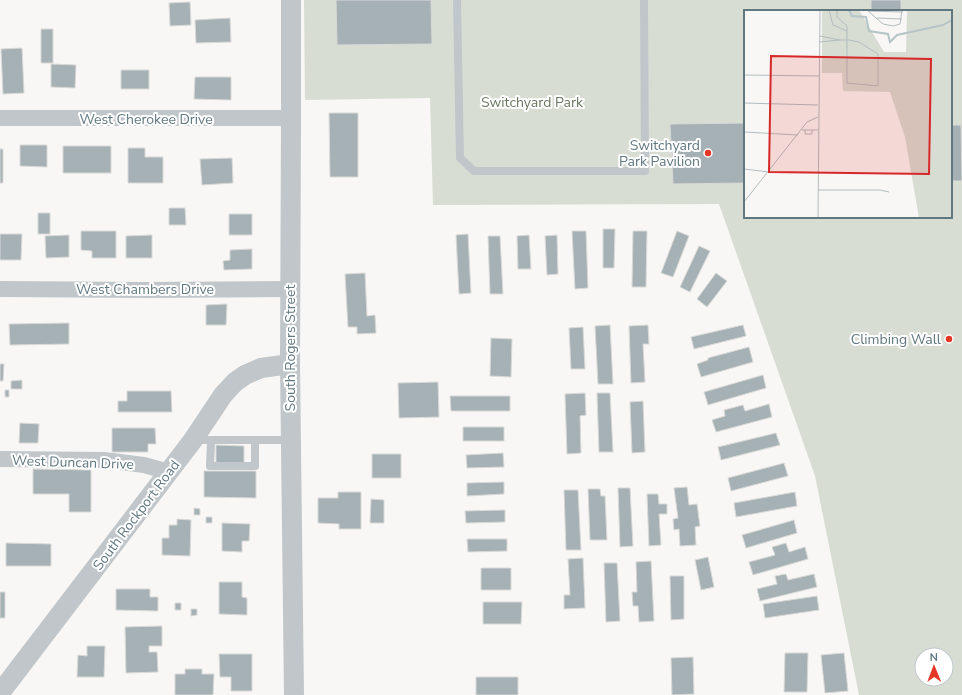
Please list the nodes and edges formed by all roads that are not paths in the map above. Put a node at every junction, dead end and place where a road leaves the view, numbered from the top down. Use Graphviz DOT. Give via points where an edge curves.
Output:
graph roads {
  1 [pos="291,0"];
  2 [pos="457,0"];
  3 [pos="644,0"];
  4 [pos="0,118"];
  5 [pos="291,118"];
  6 [pos="0,289"];
  7 [pos="290,289"];
  8 [pos="290,364"];
  9 [pos="255,440"];
  10 [pos="291,440"];
  11 [pos="202,441"];
  12 [pos="0,459"];
  13 [pos="169,472"];
  14 [pos="0,693"];
  15 [pos="294,695"];
  1 -- 5 [label="street, South Rogers Street"];
  2 -- 3 [label="lane" via="460,158 474,171 645,171"];
  4 -- 5 [label="street, West Cherokee Drive"];
  5 -- 7 [label="street, South Rogers Street"];
  6 -- 7 [label="street, West Chambers Drive"];
  7 -- 8 [label="street, South Rogers Street"];
  8 -- 10 [label="street, South Rogers Street"];
  8 -- 11 [label="street, South Rockport Road" via="261,368 235,382 223,395"];
  9 -- 10 [label="lane"];
  9 -- 11 [label="lane"];
  9 -- 11 [label="lane" via="255,466 210,466"];
  10 -- 15 [label="street, South Rogers Street"];
  11 -- 13 [label="street, South Rockport Road"];
  12 -- 13 [label="street, West Duncan Drive" via="104,460 144,465"];
  13 -- 14 [label="street, South Rockport Road"];
}
